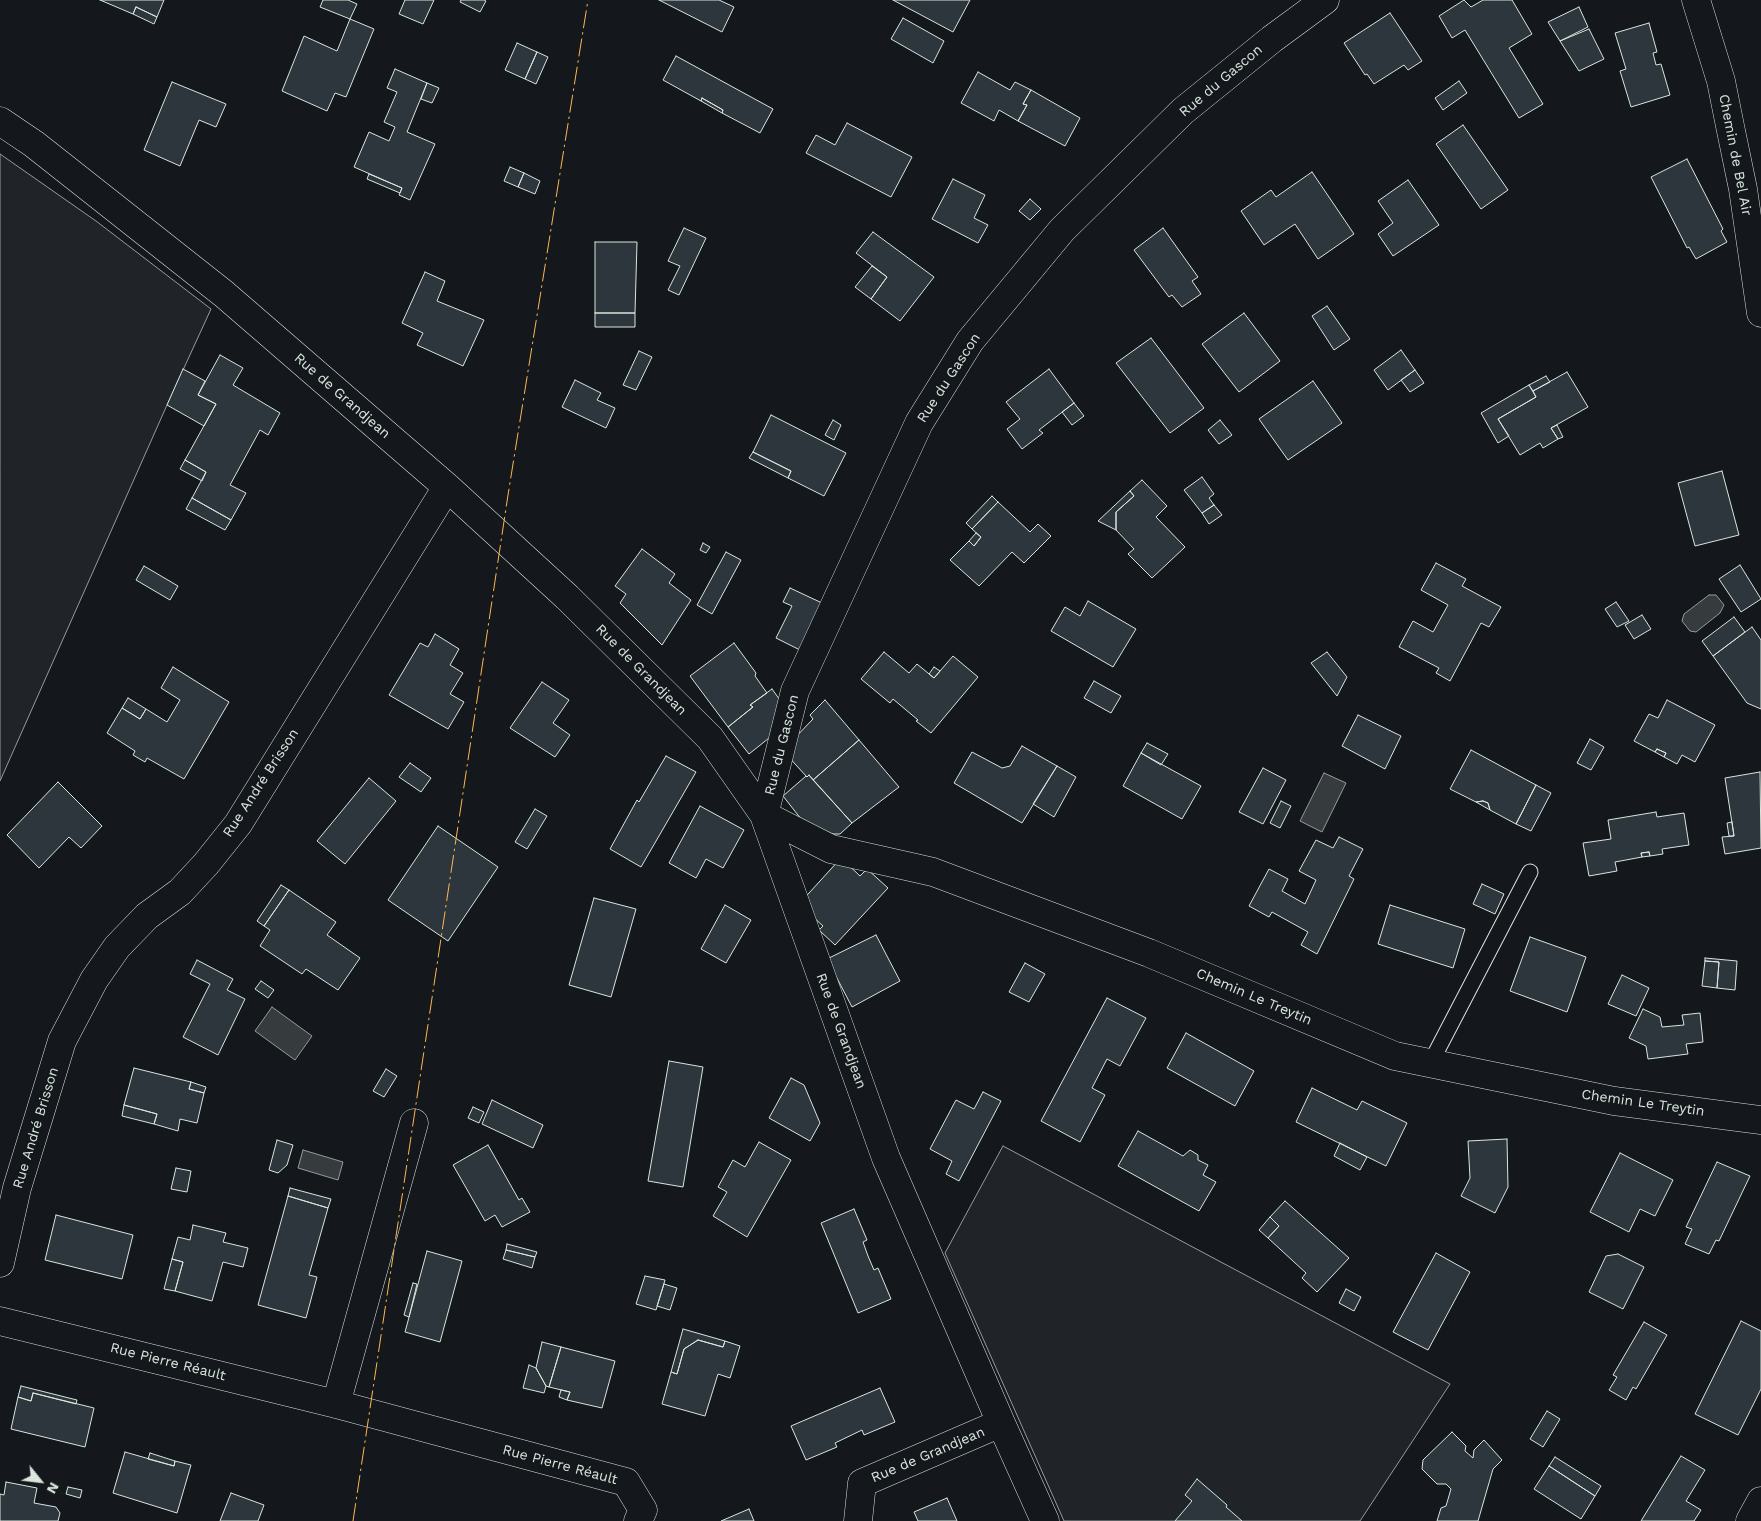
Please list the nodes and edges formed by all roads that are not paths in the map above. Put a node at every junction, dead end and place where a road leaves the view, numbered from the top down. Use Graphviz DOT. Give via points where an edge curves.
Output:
graph roads {
  1 [pos="1325,0"];
  2 [pos="1696,0"];
  3 [pos="0,121"];
  4 [pos="1761,313"];
  5 [pos="447,487"];
  6 [pos="764,815"];
  7 [pos="1530,872"];
  8 [pos="1430,1064"];
  9 [pos="1761,1120"];
  10 [pos="414,1123"];
  11 [pos="9,1186"];
  12 [pos="0,1263"];
  13 [pos="0,1321"];
  14 [pos="336,1404"];
  15 [pos="1001,1423"];
  16 [pos="1761,1501"];
  17 [pos="638,1521"];
  18 [pos="858,1521"];
  19 [pos="1045,1521"];
  20 [pos="1750,1521"];
  1 -- 6 [label="street, Rue du Gascon" via="1183,112 1062,230 970,341 919,423 795,691"];
  2 -- 4 [label="street, Chemin de Bel Air" via="1721,81 1738,162"];
  3 -- 5 [label="street, Rue de Grandjean" via="34,144 224,294"];
  5 -- 6 [label="street, Rue de Grandjean" via="567,597 710,738"];
  5 -- 11 [label="street, Rue André Brisson" via="238,824 180,892 147,916 117,947 94,980 62,1041"];
  6 -- 8 [label="street, Chemin Le Treytin" via="831,849 933,872 1149,953 1395,1056"];
  6 -- 15 [label="street, Rue de Grandjean" via="886,1158"];
  7 -- 8 [label="lane"];
  8 -- 9 [label="street, Chemin Le Treytin" via="1614,1101"];
  10 -- 14 [label="street"];
  11 -- 12 [label="street, Rue André Brisson"];
  13 -- 14 [label="street, Rue Pierre Réault"];
  14 -- 17 [label="street, Rue Pierre Réault" via="626,1482 643,1510"];
  15 -- 18 [label="street, Rue de Grandjean" via="862,1483"];
  15 -- 19 [label="street, Rue de Grandjean"];
  16 -- 20 [label="street"];
}
